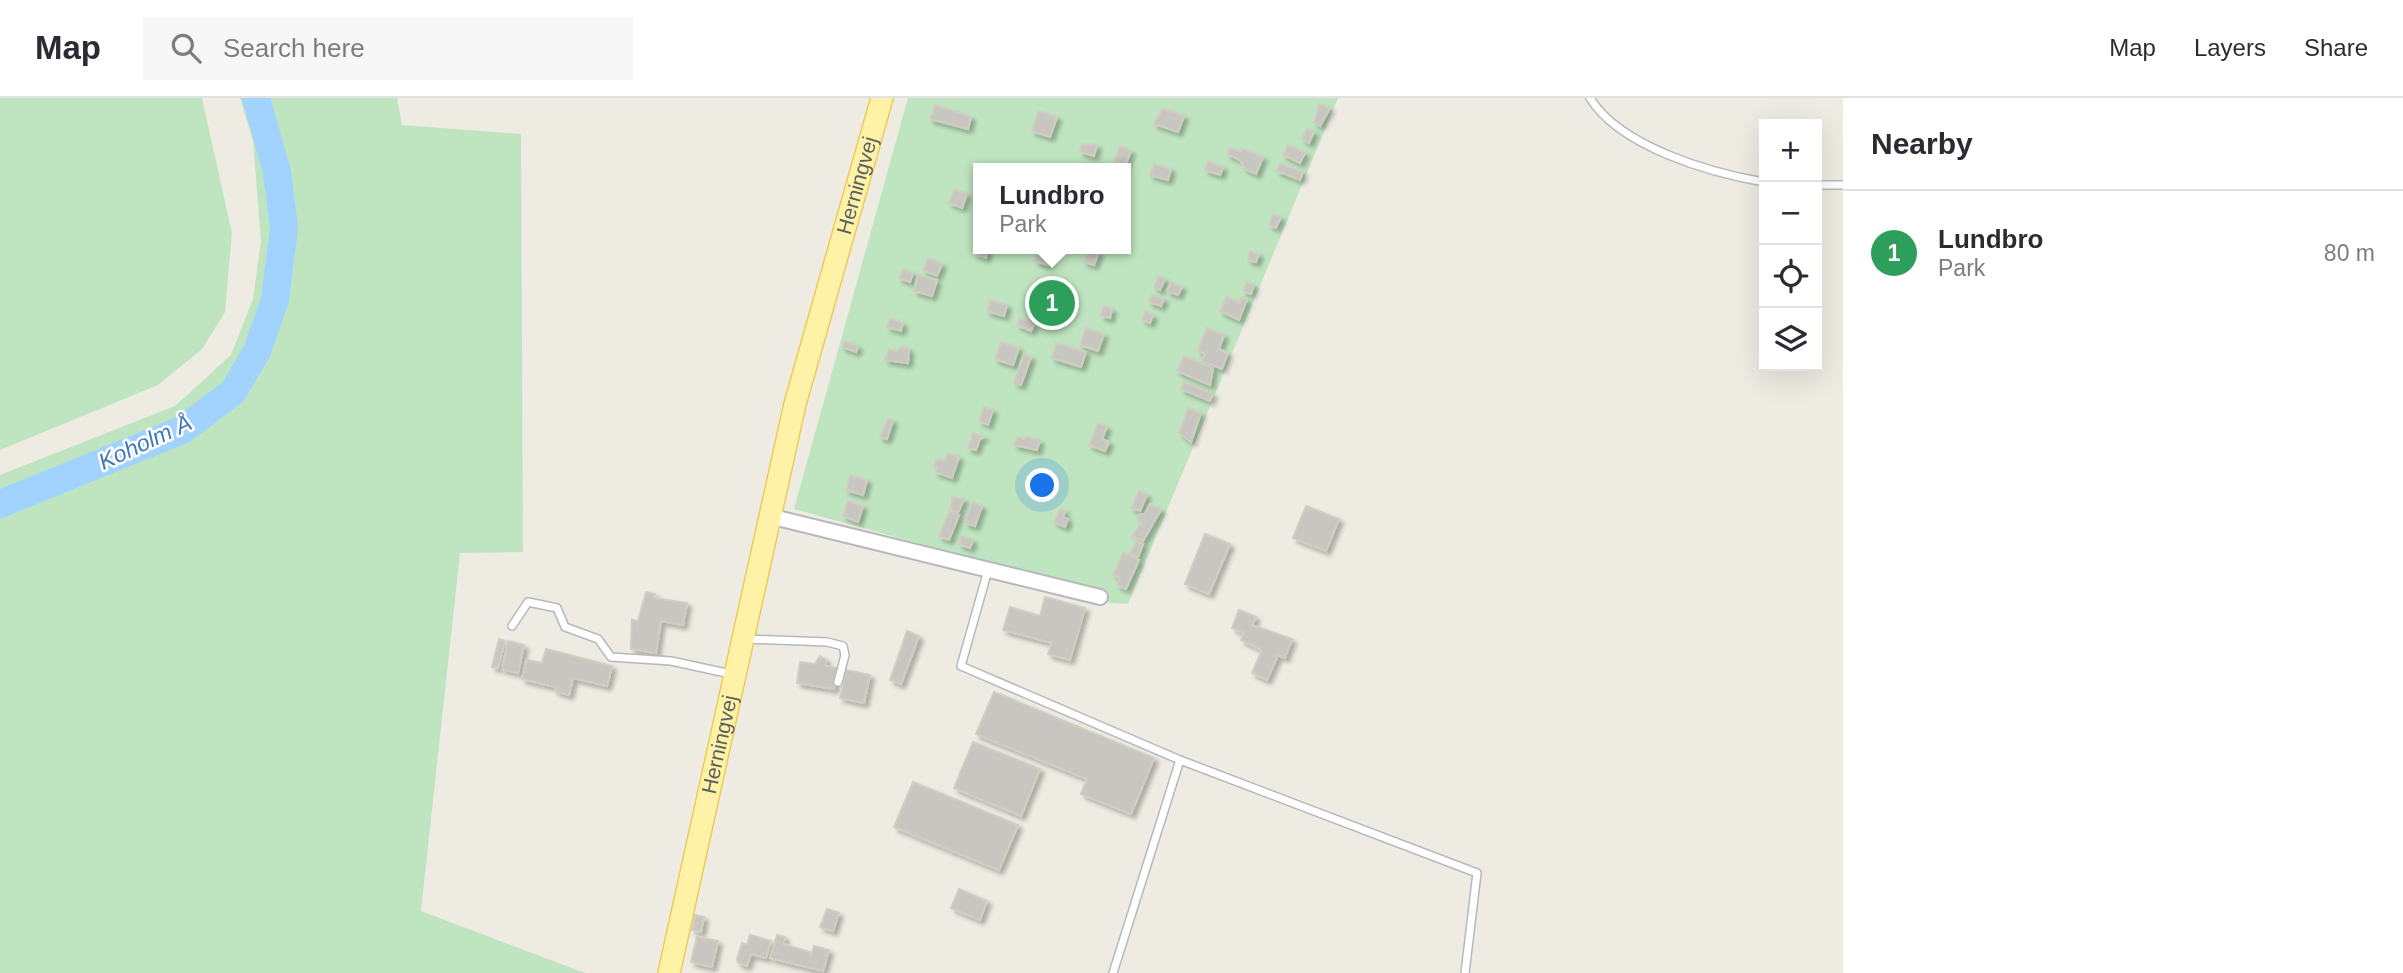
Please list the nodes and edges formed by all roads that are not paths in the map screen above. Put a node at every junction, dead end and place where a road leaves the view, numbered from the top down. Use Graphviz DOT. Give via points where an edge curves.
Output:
graph roads {
  1 [pos="882,98"];
  2 [pos="1590,98"];
  3 [pos="1759,181"];
  4 [pos="1843,185"];
  5 [pos="1822,186"];
  6 [pos="769,516"];
  7 [pos="988,570"];
  8 [pos="1100,597"];
  9 [pos="512,626"];
  10 [pos="742,639"];
  11 [pos="734,675"];
  12 [pos="838,682"];
  13 [pos="1180,760"];
  14 [pos="672,972"];
  15 [pos="1113,973"];
  16 [pos="1465,973"];
  1 -- 6 [label="main road, Herningvej" via="802,377"];
  2 -- 3 [label="lane" via="1610,121 1676,160"];
  4 -- 5 [label="lane"];
  6 -- 7 [label="street"];
  6 -- 10 [label="main road, Herningvej"];
  7 -- 8 [label="street"];
  7 -- 13 [label="lane" via="961,666"];
  9 -- 11 [label="lane" via="528,602 557,608 565,627 598,639 611,657 671,662"];
  10 -- 11 [label="main road, Herningvej"];
  10 -- 12 [label="lane" via="843,646"];
  11 -- 14 [label="main road, Herningvej"];
  13 -- 15 [label="lane"];
  13 -- 16 [label="lane" via="1477,873"];
}
